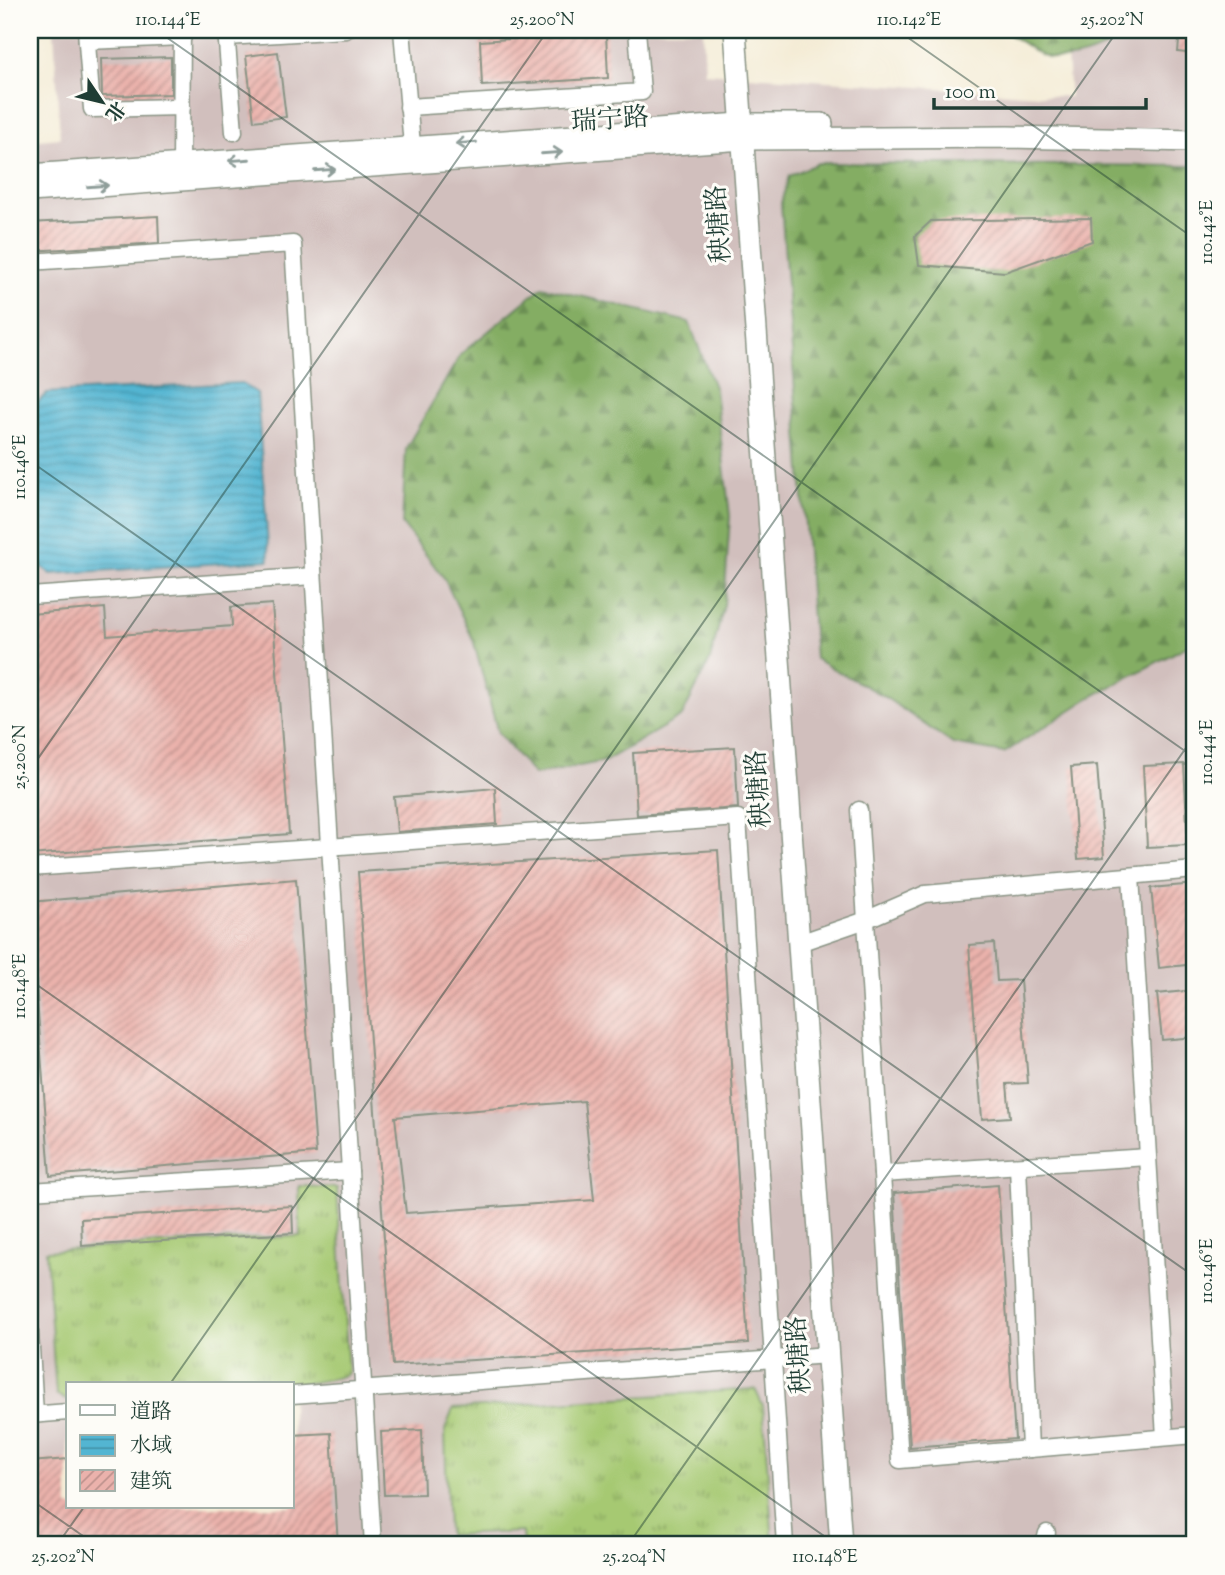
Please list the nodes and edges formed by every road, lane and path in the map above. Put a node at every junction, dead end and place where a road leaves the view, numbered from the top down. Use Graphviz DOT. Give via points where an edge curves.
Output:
graph roads {
  1 [pos="345,30"];
  2 [pos="402,30"];
  3 [pos="637,30"];
  4 [pos="735,30"];
  5 [pos="183,33"];
  6 [pos="226,33"];
  7 [pos="86,35"];
  8 [pos="182,107"];
  9 [pos="408,107"];
  10 [pos="1195,127"];
  11 [pos="742,131"];
  12 [pos="234,132"];
  13 [pos="1195,141"];
  14 [pos="412,155"];
  15 [pos="181,164"];
  16 [pos="30,175"];
  17 [pos="30,191"];
  18 [pos="30,262"];
  19 [pos="313,576"];
  20 [pos="30,596"];
  21 [pos="859,810"];
  22 [pos="329,847"];
  23 [pos="30,868"];
  24 [pos="1195,870"];
  25 [pos="1131,876"];
  26 [pos="866,919"];
  27 [pos="799,943"];
  28 [pos="1148,1157"];
  29 [pos="1018,1166"];
  30 [pos="349,1171"];
  31 [pos="882,1174"];
  32 [pos="30,1191"];
  33 [pos="30,1332"];
  34 [pos="828,1355"];
  35 [pos="773,1359"];
  36 [pos="364,1390"];
  37 [pos="294,1395"];
  38 [pos="66,1412"];
  39 [pos="32,1414"];
  40 [pos="1195,1435"];
  41 [pos="1165,1437"];
  42 [pos="1030,1449"];
  43 [pos="373,1545"];
  44 [pos="785,1545"];
  45 [pos="841,1545"];
  1 -- 6 [label="street"];
  2 -- 9 [label="street"];
  3 -- 9 [label="street" via="642,92"];
  4 -- 11 [label="main road, 秧塘路"];
  5 -- 7 [label="street"];
  5 -- 8 [label="street"];
  6 -- 12 [label="street"];
  7 -- 8 [label="street" via="92,109"];
  8 -- 15 [label="street"];
  9 -- 14 [label="street"];
  10 -- 11 [label="main road, 瑞宁路"];
  11 -- 13 [label="main road, 瑞宁路"];
  11 -- 14 [label="main road, 瑞宁路"];
  11 -- 27 [label="main road, 秧塘路"];
  14 -- 15 [label="main road, 瑞宁路, one-way"];
  17 -- 14 [label="main road, 瑞宁路, one-way"];
  15 -- 16 [label="main road, 瑞宁路"];
  18 -- 19 [label="street" via="293,244"];
  19 -- 20 [label="street"];
  19 -- 22 [label="street"];
  21 -- 26 [label="street"];
  22 -- 23 [label="street"];
  22 -- 30 [label="street"];
  22 -- 35 [label="street" via="738,818"];
  24 -- 25 [label="street"];
  25 -- 26 [label="street" via="925,894"];
  25 -- 28 [label="street"];
  26 -- 27 [label="street"];
  26 -- 31 [label="street"];
  27 -- 34 [label="main road, 秧塘路"];
  28 -- 29 [label="street"];
  28 -- 41 [label="street"];
  29 -- 31 [label="street"];
  29 -- 42 [label="street"];
  30 -- 32 [label="street"];
  30 -- 36 [label="street"];
  31 -- 42 [label="street" via="900,1460"];
  33 -- 39 [label="street"];
  34 -- 35 [label="street"];
  34 -- 45 [label="main road, 秧塘路"];
  35 -- 36 [label="street"];
  35 -- 44 [label="street"];
  36 -- 37 [label="street"];
  36 -- 43 [label="street"];
  38 -- 39 [label="street"];
  40 -- 41 [label="street"];
  41 -- 42 [label="street"];
}
